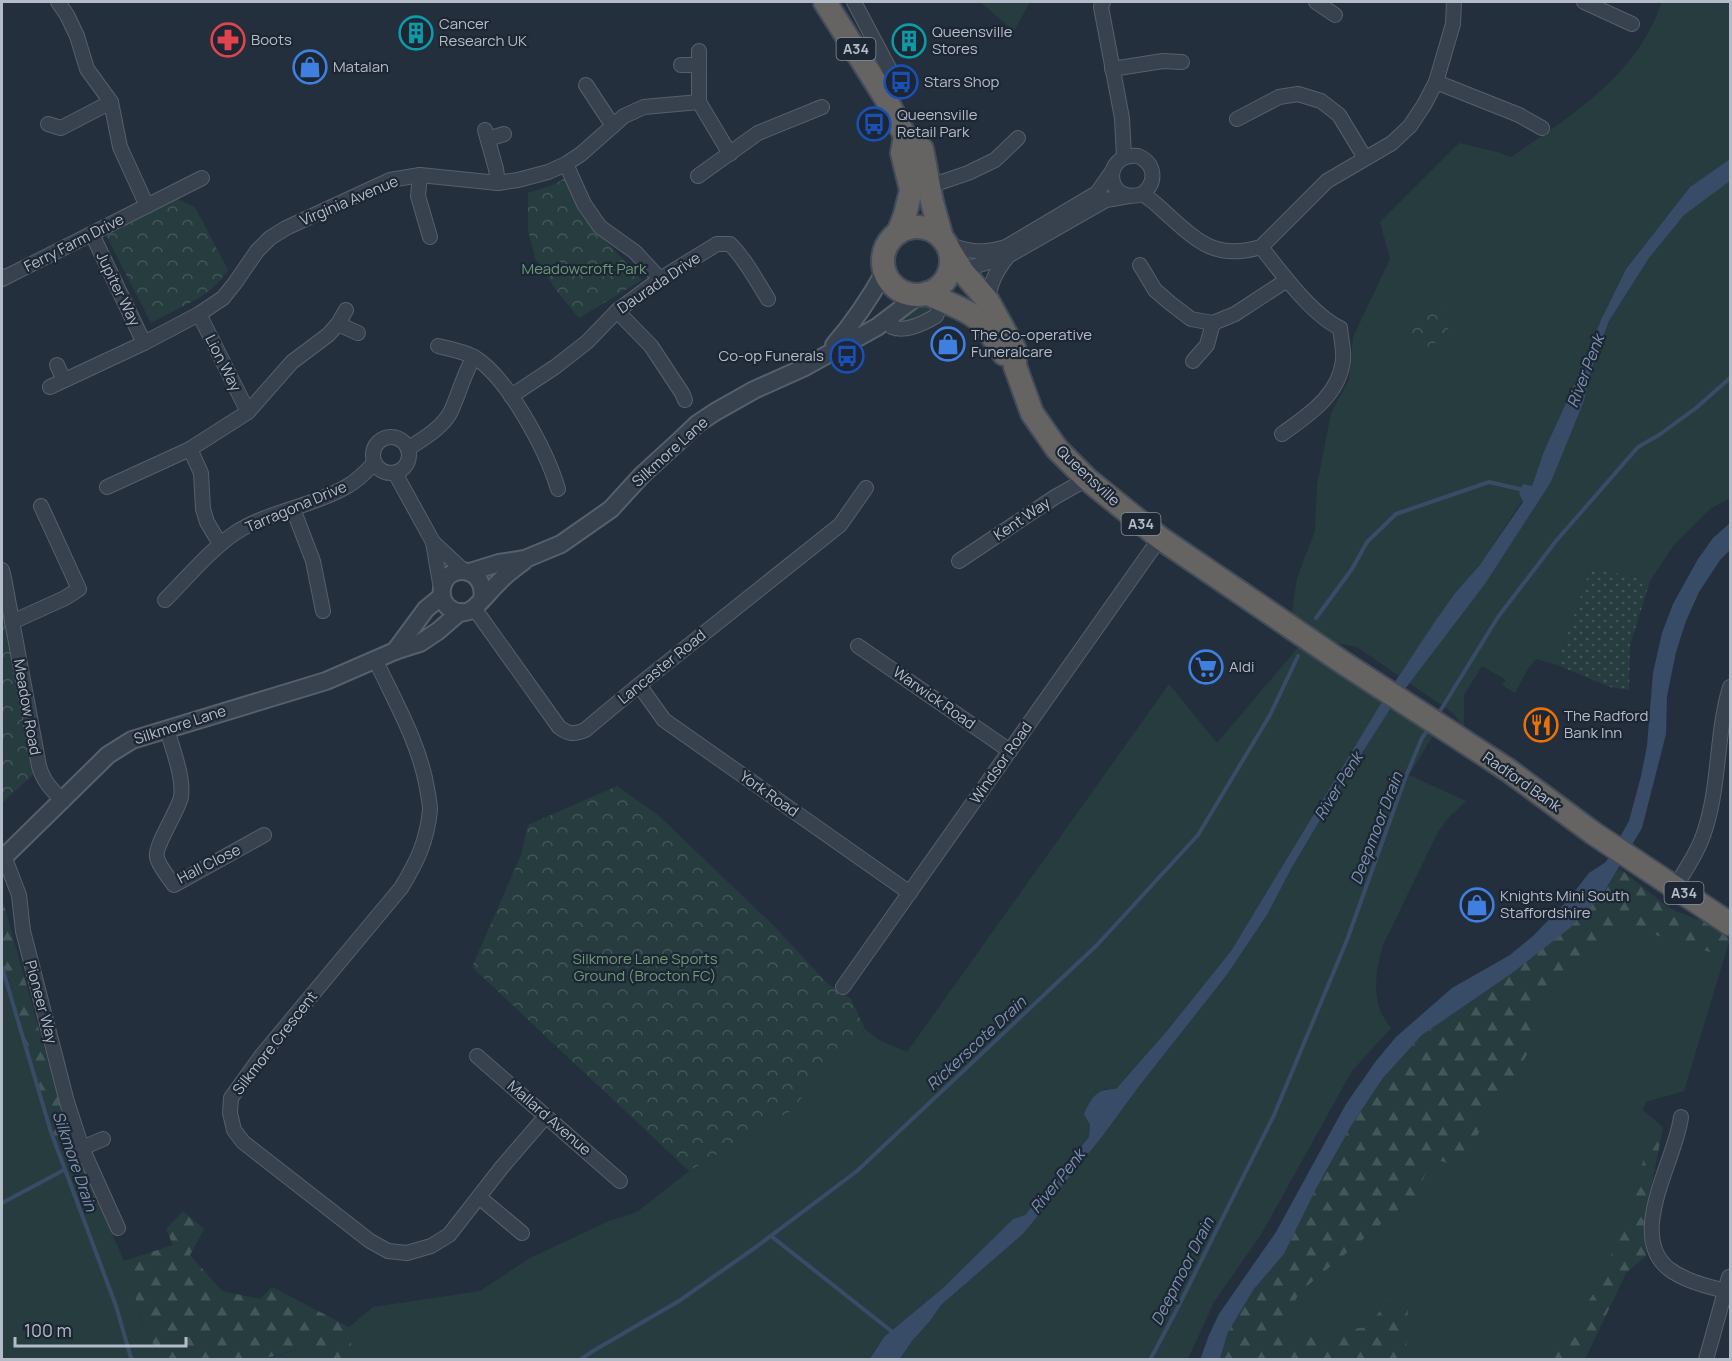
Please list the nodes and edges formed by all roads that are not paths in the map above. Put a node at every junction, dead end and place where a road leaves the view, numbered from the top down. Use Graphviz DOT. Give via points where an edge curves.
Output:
graph roads {
  1 [pos="58,2"];
  2 [pos="825,2"];
  3 [pos="854,2"];
  4 [pos="1103,2"];
  5 [pos="1316,2"];
  6 [pos="1454,2"];
  7 [pos="1584,2"];
  8 [pos="1335,15"];
  9 [pos="1634,25"];
  10 [pos="1182,62"];
  11 [pos="681,65"];
  12 [pos="1112,69"];
  13 [pos="1436,82"];
  14 [pos="586,85"];
  15 [pos="885,97"];
  16 [pos="111,102"];
  17 [pos="699,102"];
  18 [pos="822,107"];
  19 [pos="1237,119"];
  20 [pos="613,126"];
  21 [pos="1542,128"];
  22 [pos="56,132"];
  23 [pos="504,134"];
  24 [pos="905,136"];
  25 [pos="1018,138"];
  26 [pos="730,153"];
  27 [pos="1131,157"];
  28 [pos="1365,158"];
  29 [pos="566,164"];
  30 [pos="703,168"];
  31 [pos="1113,170"];
  32 [pos="420,175"];
  33 [pos="202,178"];
  34 [pos="498,183"];
  35 [pos="930,186"];
  36 [pos="1142,197"];
  37 [pos="147,206"];
  38 [pos="898,233"];
  39 [pos="92,234"];
  40 [pos="430,237"];
  41 [pos="946,244"];
  42 [pos="1261,247"];
  43 [pos="1008,256"];
  44 [pos="1140,265"];
  45 [pos="885,271"];
  46 [pos="963,272"];
  47 [pos="2,278"];
  48 [pos="660,279"];
  49 [pos="1287,280"];
  50 [pos="931,292"];
  51 [pos="768,299"];
  52 [pos="988,301"];
  53 [pos="346,310"];
  54 [pos="617,311"];
  55 [pos="199,314"];
  56 [pos="891,317"];
  57 [pos="1213,323"];
  58 [pos="338,324"];
  59 [pos="358,333"];
  60 [pos="460,336"];
  61 [pos="144,344"];
  62 [pos="438,346"];
  63 [pos="456,351"];
  64 [pos="823,356"];
  65 [pos="474,357"];
  66 [pos="1193,361"];
  67 [pos="57,365"];
  68 [pos="1015,366"];
  69 [pos="64,380"];
  70 [pos="50,387"];
  71 [pos="511,396"];
  72 [pos="685,400"];
  73 [pos="248,412"];
  74 [pos="1282,434"];
  75 [pos="190,449"];
  76 [pos="408,449"];
  77 [pos="374,463"];
  78 [pos="395,473"];
  79 [pos="1087,479"];
  80 [pos="107,487"];
  81 [pos="866,488"];
  82 [pos="558,489"];
  83 [pos="41,506"];
  84 [pos="293,509"];
  85 [pos="1160,538"];
  86 [pos="433,542"];
  87 [pos="220,544"];
  88 [pos="525,559"];
  89 [pos="959,561"];
  90 [pos="2,570"];
  91 [pos="467,572"];
  92 [pos="442,593"];
  93 [pos="165,600"];
  94 [pos="472,607"];
  95 [pos="323,611"];
  96 [pos="12,622"];
  97 [pos="1312,641"];
  98 [pos="858,646"];
  99 [pos="395,651"];
  100 [pos="375,659"];
  101 [pos="639,685"];
  102 [pos="1731,687"];
  103 [pos="167,729"];
  104 [pos="1010,751"];
  105 [pos="63,801"];
  106 [pos="264,836"];
  107 [pos="3,858"];
  108 [pos="1675,887"];
  109 [pos="910,893"];
  110 [pos="1731,924"];
  111 [pos="843,987"];
  112 [pos="477,1056"];
  113 [pos="546,1116"];
  114 [pos="1681,1127"];
  115 [pos="103,1139"];
  116 [pos="82,1148"];
  117 [pos="620,1180"];
  118 [pos="478,1197"];
  119 [pos="118,1228"];
  120 [pos="522,1233"];
  121 [pos="1655,1253"];
  122 [pos="1647,1266"];
  123 [pos="1729,1277"];
  124 [pos="1725,1291"];
  125 [pos="1706,1359"];
  1 -- 16 [label="street" via="68,15 87,69"];
  2 -- 15 [label="highway, A34"];
  3 -- 15 [label="street" via="890,70"];
  4 -- 12 [label="street"];
  5 -- 8 [label="street"];
  6 -- 13 [label="street" via="1453,24"];
  7 -- 9 [label="street"];
  10 -- 12 [label="street"];
  11 -- 17 [label="street" via="699,58"];
  12 -- 27 [label="street" via="1124,142"];
  13 -- 21 [label="street"];
  13 -- 28 [label="street" via="1410,126 1392,143"];
  14 -- 20 [label="street"];
  15 -- 24 [label="highway, A34"];
  16 -- 22 [label="street"];
  16 -- 37 [label="street" via="120,147"];
  17 -- 20 [label="street, Virginia Avenue" via="644,107"];
  17 -- 26 [label="street"];
  18 -- 26 [label="street" via="758,133"];
  19 -- 28 [label="street" via="1279,97 1298,94 1321,101 1339,115"];
  20 -- 29 [label="street, Virginia Avenue"];
  23 -- 34 [label="street" via="486,135"];
  24 -- 35 [label="highway, A34" via="922,149"];
  24 -- 38 [label="highway, A34" via="902,153 911,190"];
  25 -- 35 [label="street" via="995,160"];
  26 -- 30 [label="street"];
  27 -- 31 [label="street" via="1116,164"];
  27 -- 36 [label="street" via="1150,166 1153,172 1153,182"];
  28 -- 42 [label="street" via="1327,181"];
  29 -- 34 [label="street, Virginia Avenue"];
  29 -- 48 [label="street" via="584,204 600,227 635,252"];
  31 -- 36 [label="street" via="1115,188 1122,194"];
  31 -- 41 [label="street" via="1097,193 1006,246 971,251"];
  32 -- 34 [label="street, Virginia Avenue"];
  32 -- 40 [label="street" via="418,196"];
  32 -- 55 [label="street, Virginia Avenue" via="390,180 270,238 223,298"];
  33 -- 37 [label="street, Ferry Farm Drive"];
  35 -- 41 [label="highway, A34"];
  36 -- 42 [label="street" via="1211,247 1231,253"];
  36 -- 43 [label="street" via="1106,200"];
  37 -- 39 [label="street, Ferry Farm Drive"];
  38 -- 41 [label="highway" via="910,228 929,229"];
  38 -- 45 [label="highway" via="886,248"];
  39 -- 47 [label="street, Ferry Farm Drive"];
  39 -- 61 [label="street, Jupiter Way"];
  41 -- 46 [label="highway, A34"];
  41 -- 50 [label="highway" via="951,266 948,275"];
  42 -- 49 [label="street"];
  43 -- 46 [label="street"];
  43 -- 52 [label="street" via="989,287"];
  44 -- 57 [label="street" via="1155,290 1170,303 1191,319"];
  45 -- 50 [label="highway" via="898,289 912,294"];
  45 -- 64 [label="street, Silkmore Lane" via="851,326"];
  46 -- 50 [label="street"];
  46 -- 52 [label="highway, A34"];
  48 -- 51 [label="street, Daurada Drive" via="717,244 730,244"];
  48 -- 54 [label="street, Daurada Drive"];
  49 -- 57 [label="street" via="1235,314"];
  49 -- 74 [label="street" via="1329,323 1340,328 1344,359 1338,380 1321,405"];
  50 -- 56 [label="street, Silkmore Lane"];
  50 -- 56 [label="street" via="939,309 936,316 897,329 892,327"];
  50 -- 68 [label="highway, A34" via="984,325"];
  52 -- 68 [label="highway, Queensville / A34" via="1015,350"];
  53 -- 58 [label="street"];
  54 -- 71 [label="street, Daurada Drive" via="587,342"];
  54 -- 72 [label="street" via="651,346"];
  55 -- 61 [label="street, Virginia Avenue"];
  55 -- 73 [label="street, Lion Way"];
  56 -- 64 [label="street, Silkmore Lane"];
  57 -- 66 [label="street" via="1207,345"];
  58 -- 59 [label="street"];
  58 -- 73 [label="street" via="292,362"];
  60 -- 63 [label="street"];
  61 -- 69 [label="street, Virginia Avenue"];
  62 -- 63 [label="street"];
  63 -- 65 [label="street"];
  64 -- 88 [label="street, Silkmore Lane" via="697,424 611,508 561,544"];
  65 -- 71 [label="street" via="487,366"];
  65 -- 76 [label="street" via="449,414 438,428"];
  67 -- 69 [label="street"];
  68 -- 79 [label="highway, Queensville / A34" via="1032,413 1057,449"];
  69 -- 70 [label="street, Virginia Avenue"];
  71 -- 82 [label="street" via="532,430"];
  73 -- 75 [label="street"];
  75 -- 80 [label="street"];
  75 -- 87 [label="street" via="201,473 207,522"];
  76 -- 77 [label="street" via="400,440 383,439 374,448"];
  76 -- 78 [label="street" via="408,462"];
  77 -- 78 [label="street" via="380,470"];
  77 -- 84 [label="street, Tarragona Drive" via="347,487"];
  78 -- 86 [label="street"];
  79 -- 85 [label="highway, Queensville / A34"];
  79 -- 89 [label="street, Kent Way"];
  81 -- 101 [label="street, Lancaster Road" via="840,525"];
  83 -- 96 [label="street" via="79,589"];
  84 -- 87 [label="street, Tarragona Drive" via="270,516"];
  84 -- 95 [label="street" via="314,561"];
  85 -- 97 [label="highway, Queensville / A34"];
  85 -- 104 [label="street, Windsor Road"];
  86 -- 91 [label="street"];
  86 -- 92 [label="street"];
  87 -- 93 [label="street, Tarragona Drive"];
  88 -- 91 [label="street, Silkmore Lane"];
  88 -- 94 [label="street, Silkmore Lane"];
  90 -- 96 [label="street, Meadow Road"];
  91 -- 92 [label="street, Silkmore Lane" via="451,574 444,581"];
  91 -- 94 [label="street" via="482,584 483,591"];
  92 -- 94 [label="street" via="448,607"];
  92 -- 99 [label="street, Silkmore Lane"];
  94 -- 99 [label="street, Silkmore Lane" via="438,632"];
  94 -- 101 [label="street, Lancaster Road" via="559,727 568,733 585,730"];
  96 -- 105 [label="street, Meadow Road" via="42,777"];
  97 -- 108 [label="highway, Radford Bank / A34" via="1532,786 1593,833"];
  98 -- 104 [label="street, Warwick Road"];
  99 -- 100 [label="street, Silkmore Lane"];
  100 -- 103 [label="street, Silkmore Lane" via="326,681"];
  100 -- 118 [label="street, Silkmore Crescent" via="424,770 430,808 425,839 401,888 262,1055 231,1098 230,1113 234,1130 243,1142 388,1251 407,1253 431,1246 449,1235"];
  101 -- 109 [label="street, York Road" via="664,720"];
  102 -- 108 [label="street" via="1706,829"];
  103 -- 105 [label="street, Silkmore Lane" via="132,740 108,755"];
  103 -- 106 [label="street, Hall Close" via="181,782 181,797 156,857 174,885"];
  104 -- 109 [label="street, Windsor Road"];
  105 -- 107 [label="street, Silkmore Lane"];
  107 -- 116 [label="street, Pioneer Way" via="19,895 25,941"];
  108 -- 110 [label="highway, Radford Bank / A34"];
  109 -- 111 [label="street, Windsor Road"];
  112 -- 113 [label="street, Mallard Avenue"];
  113 -- 117 [label="street, Mallard Avenue"];
  113 -- 118 [label="street, Silkmore Crescent"];
  114 -- 121 [label="street" via="1651,1225"];
  115 -- 116 [label="street"];
  116 -- 119 [label="street, Pioneer Way"];
  118 -- 120 [label="street"];
  121 -- 122 [label="street"];
  121 -- 124 [label="street" via="1670,1269 1694,1282"];
  123 -- 124 [label="street"];
  124 -- 125 [label="street"];
}
